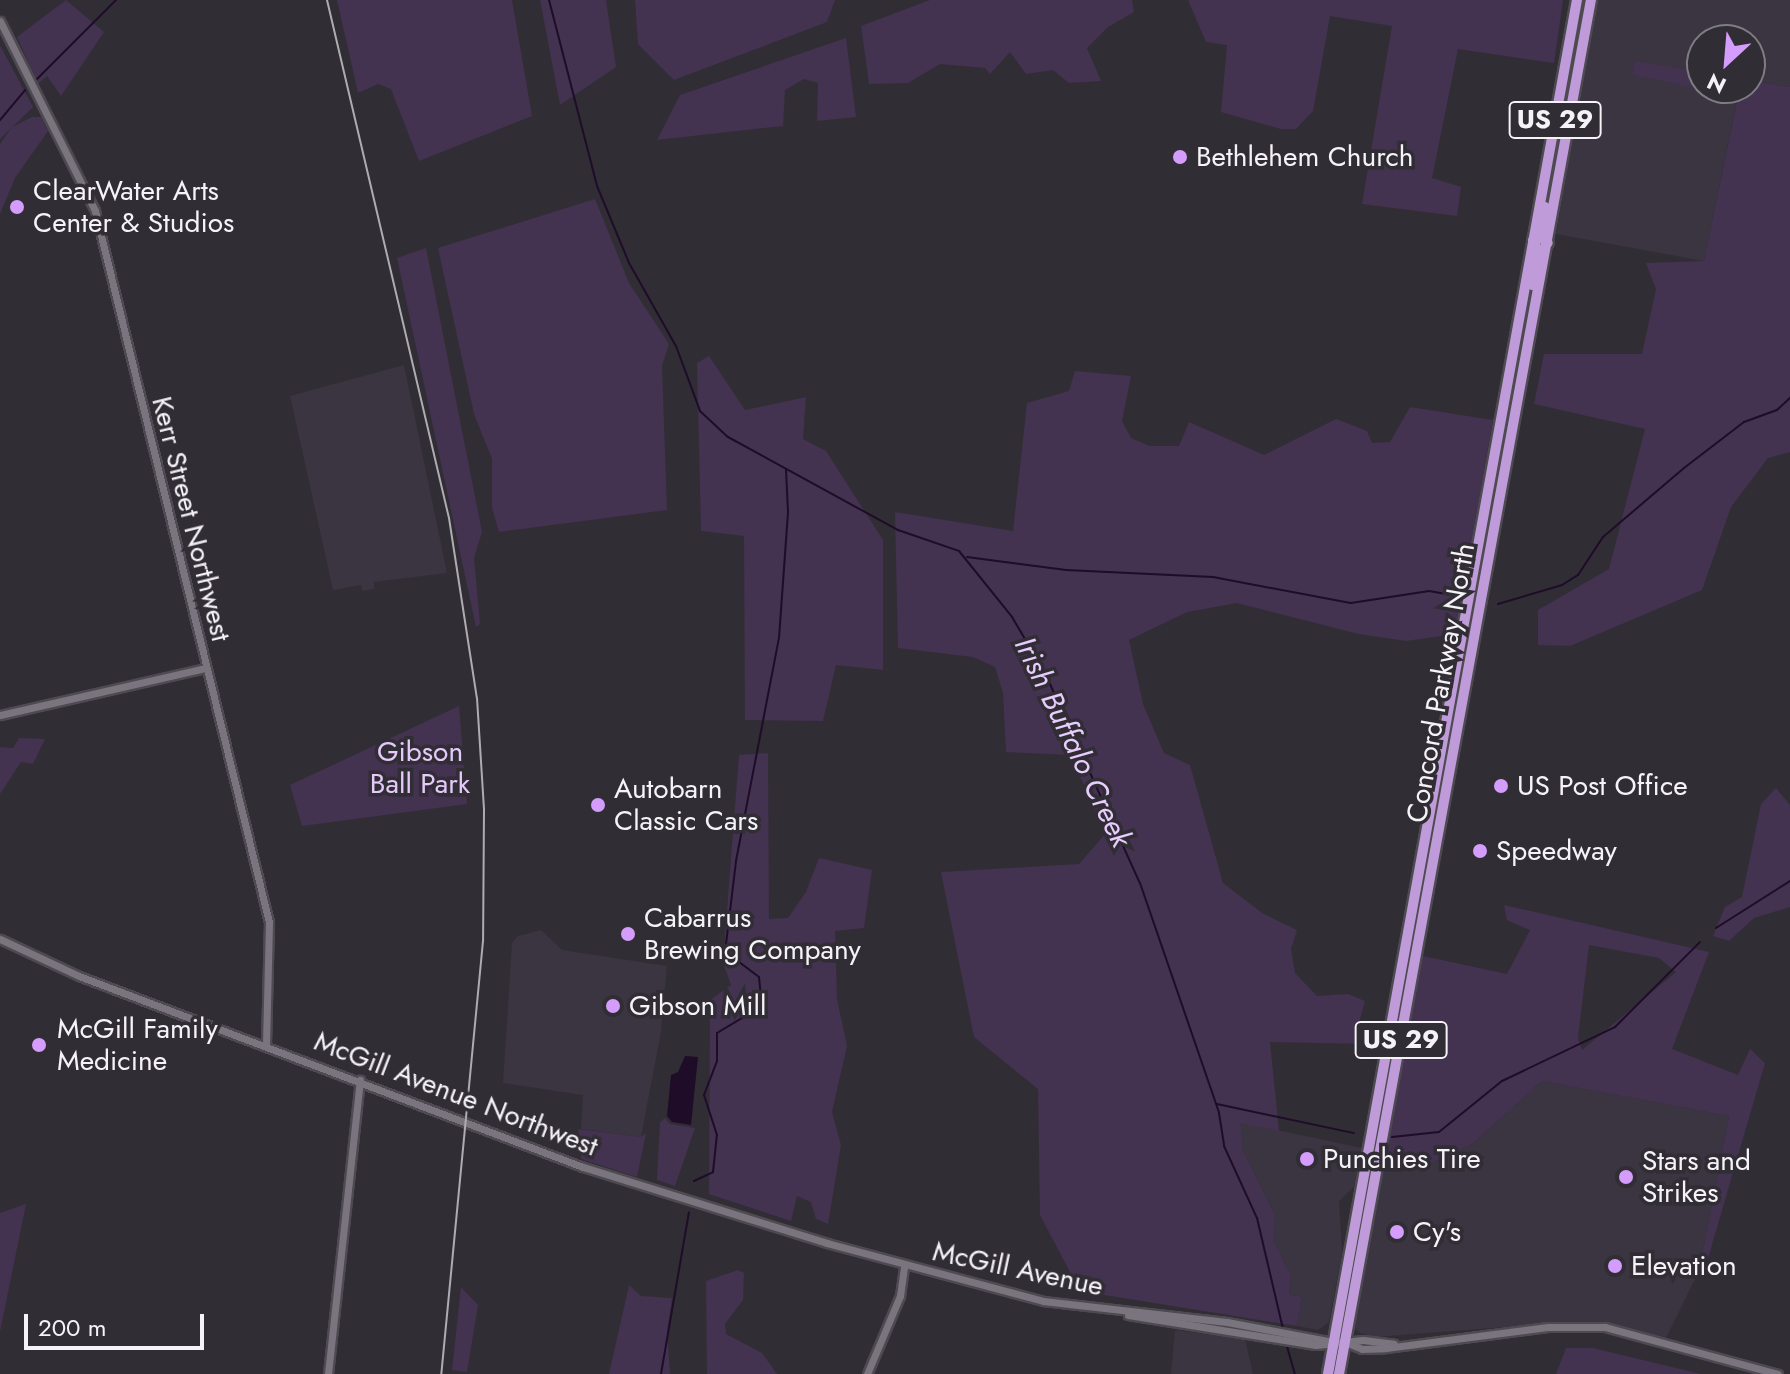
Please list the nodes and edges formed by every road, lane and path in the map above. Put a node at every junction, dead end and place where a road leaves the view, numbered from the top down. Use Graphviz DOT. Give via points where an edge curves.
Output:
graph roads {
  1 [pos="1577,0"];
  2 [pos="1591,0"];
  3 [pos="0,21"];
  4 [pos="1561,86"];
  5 [pos="1574,88"];
  6 [pos="1550,145"];
  7 [pos="1533,239"];
  8 [pos="1548,243"];
  9 [pos="1534,303"];
  10 [pos="205,668"];
  11 [pos="0,715"];
  12 [pos="0,939"];
  13 [pos="266,1045"];
  14 [pos="360,1080"];
  15 [pos="1370,1141"];
  16 [pos="1360,1193"];
  17 [pos="1372,1196"];
  18 [pos="904,1266"];
  19 [pos="1355,1288"];
  20 [pos="1122,1313"];
  21 [pos="1247,1326"];
  22 [pos="1187,1327"];
  23 [pos="1317,1341"];
  24 [pos="1339,1342"];
  25 [pos="328,1374"];
  26 [pos="867,1374"];
  27 [pos="1328,1374"];
  28 [pos="1339,1374"];
  29 [pos="1778,1374"];
  1 -- 4 [label="highway, Concord Parkway North / US 29"];
  2 -- 5 [label="highway, Concord Parkway North / US 29"];
  3 -- 10 [label="street, Kerr Street Northwest" via="95,211"];
  4 -- 5 [label="highway"];
  4 -- 6 [label="highway, Concord Parkway North / US 29"];
  5 -- 8 [label="highway, Concord Parkway North / US 29"];
  6 -- 7 [label="highway, Concord Parkway North / US 29"];
  6 -- 8 [label="highway" via="1543,228"];
  7 -- 9 [label="highway" via="1538,246"];
  7 -- 15 [label="highway, Concord Parkway North / US 29"];
  8 -- 9 [label="highway, Concord Parkway North / US 29"];
  9 -- 17 [label="highway, Concord Parkway North / US 29"];
  10 -- 11 [label="street" via="58,706"];
  10 -- 13 [label="street, Kerr Street Northwest" via="269,922"];
  12 -- 13 [label="street, McGill Avenue Northwest" via="79,976"];
  13 -- 14 [label="street, McGill Avenue Northwest"];
  14 -- 18 [label="street, McGill Avenue Northwest" via="583,1167"];
  14 -- 25 [label="street"];
  15 -- 16 [label="highway, Concord Parkway North / US 29"];
  15 -- 17 [label="highway"];
  16 -- 19 [label="highway"];
  16 -- 24 [label="highway, Concord Parkway North / US 29"];
  17 -- 19 [label="highway, Concord Parkway North / US 29"];
  18 -- 20 [label="street, McGill Avenue" via="1043,1301"];
  18 -- 26 [label="street" via="900,1296"];
  19 -- 24 [label="highway, Concord Parkway North / US 29"];
  20 -- 21 [label="street"];
  20 -- 22 [label="street"];
  21 -- 22 [label="street"];
  21 -- 23 [label="street"];
  22 -- 23 [label="street"];
  23 -- 24 [label="street"];
  24 -- 27 [label="highway, Concord Parkway North / US 29"];
  24 -- 28 [label="highway, Concord Parkway North / US 29"];
  24 -- 29 [label="street" via="1362,1349 1553,1327 1605,1327"];
}
